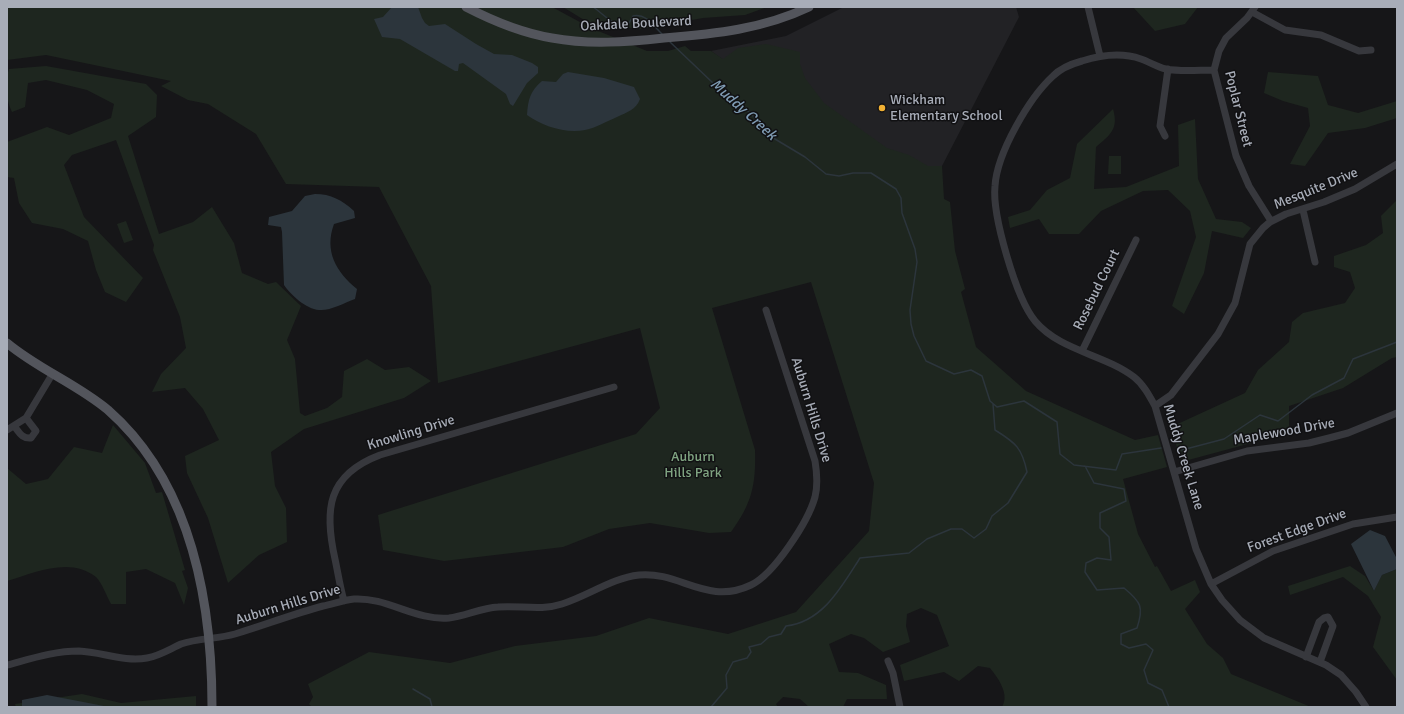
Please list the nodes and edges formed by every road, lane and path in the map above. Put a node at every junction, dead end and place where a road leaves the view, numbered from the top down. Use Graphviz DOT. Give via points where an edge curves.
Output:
graph roads {
  1 [pos="466,7"];
  2 [pos="809,7"];
  3 [pos="1088,7"];
  4 [pos="1253,10"];
  5 [pos="1371,50"];
  6 [pos="1100,56"];
  7 [pos="1168,69"];
  8 [pos="1214,70"];
  9 [pos="1165,136"];
  10 [pos="1397,164"];
  11 [pos="1303,210"];
  12 [pos="1271,221"];
  13 [pos="1136,240"];
  14 [pos="1315,262"];
  15 [pos="766,310"];
  16 [pos="7,343"];
  17 [pos="1082,351"];
  18 [pos="52,373"];
  19 [pos="614,387"];
  20 [pos="1155,406"];
  21 [pos="1397,413"];
  22 [pos="26,418"];
  23 [pos="14,426"];
  24 [pos="7,430"];
  25 [pos="1174,472"];
  26 [pos="1397,517"];
  27 [pos="1211,584"];
  28 [pos="344,601"];
  29 [pos="210,640"];
  30 [pos="1306,657"];
  31 [pos="888,661"];
  32 [pos="1320,662"];
  33 [pos="7,666"];
  34 [pos="212,707"];
  35 [pos="900,707"];
  36 [pos="1366,707"];
  1 -- 2 [label="main road, Oakdale Boulevard" via="507,26 551,38 585,42 645,40 726,32 761,25"];
  3 -- 6 [label="street"];
  4 -- 5 [label="street" via="1284,30 1321,36 1359,51"];
  4 -- 8 [label="street, Poplar Street" via="1226,38"];
  6 -- 7 [label="street, Muddy Creek Lane" via="1127,55"];
  6 -- 17 [label="street, Muddy Creek Lane" via="1067,65 1042,87 1004,150 995,186 997,218 1023,303 1042,328 1059,341"];
  7 -- 8 [label="street, Muddy Creek Lane"];
  7 -- 9 [label="street" via="1160,126"];
  8 -- 12 [label="street, Poplar Street" via="1238,162 1249,186"];
  10 -- 11 [label="street, Mesquite Drive" via="1355,189"];
  11 -- 12 [label="street, Mesquite Drive"];
  11 -- 14 [label="street"];
  12 -- 20 [label="street, Mesquite Drive" via="1250,244 1235,302 1218,334 1171,395"];
  13 -- 17 [label="street, Rosebud Court"];
  15 -- 28 [label="street, Auburn Hills Drive" via="815,461 817,475 815,496 809,512 778,562 762,578 744,588 719,592 701,590 664,577 641,575 620,580 555,606 497,607 448,618 424,616 368,600"];
  16 -- 18 [label="main road"];
  17 -- 20 [label="street, Muddy Creek Lane" via="1133,377 1146,390"];
  18 -- 22 [label="street"];
  18 -- 29 [label="main road" via="92,398 115,417 142,446 161,473 180,512 189,541 204,599"];
  19 -- 28 [label="street, Knowling Drive" via="380,454 353,470 334,495 329,514 330,539"];
  20 -- 25 [label="street, Muddy Creek Lane"];
  21 -- 25 [label="street, Maplewood Drive" via="1348,433 1309,443 1246,451"];
  22 -- 23 [label="street"];
  22 -- 23 [label="street" via="36,431 31,438 22,437"];
  23 -- 24 [label="street"];
  25 -- 27 [label="street, Muddy Creek Lane" via="1196,549"];
  26 -- 27 [label="street, Forest Edge Drive" via="1353,524 1273,551"];
  27 -- 30 [label="street, Muddy Creek Lane" via="1230,610 1251,629 1274,643"];
  28 -- 29 [label="street, Auburn Hills Drive"];
  29 -- 33 [label="street, Auburn Hills Drive" via="183,644 138,660 94,652 65,652"];
  29 -- 34 [label="main road"];
  30 -- 32 [label="street, Muddy Creek Lane"];
  30 -- 32 [label="street" via="1319,622 1328,617 1333,626"];
  31 -- 35 [label="street"];
  32 -- 36 [label="street, Muddy Creek Lane" via="1341,675"];
}
